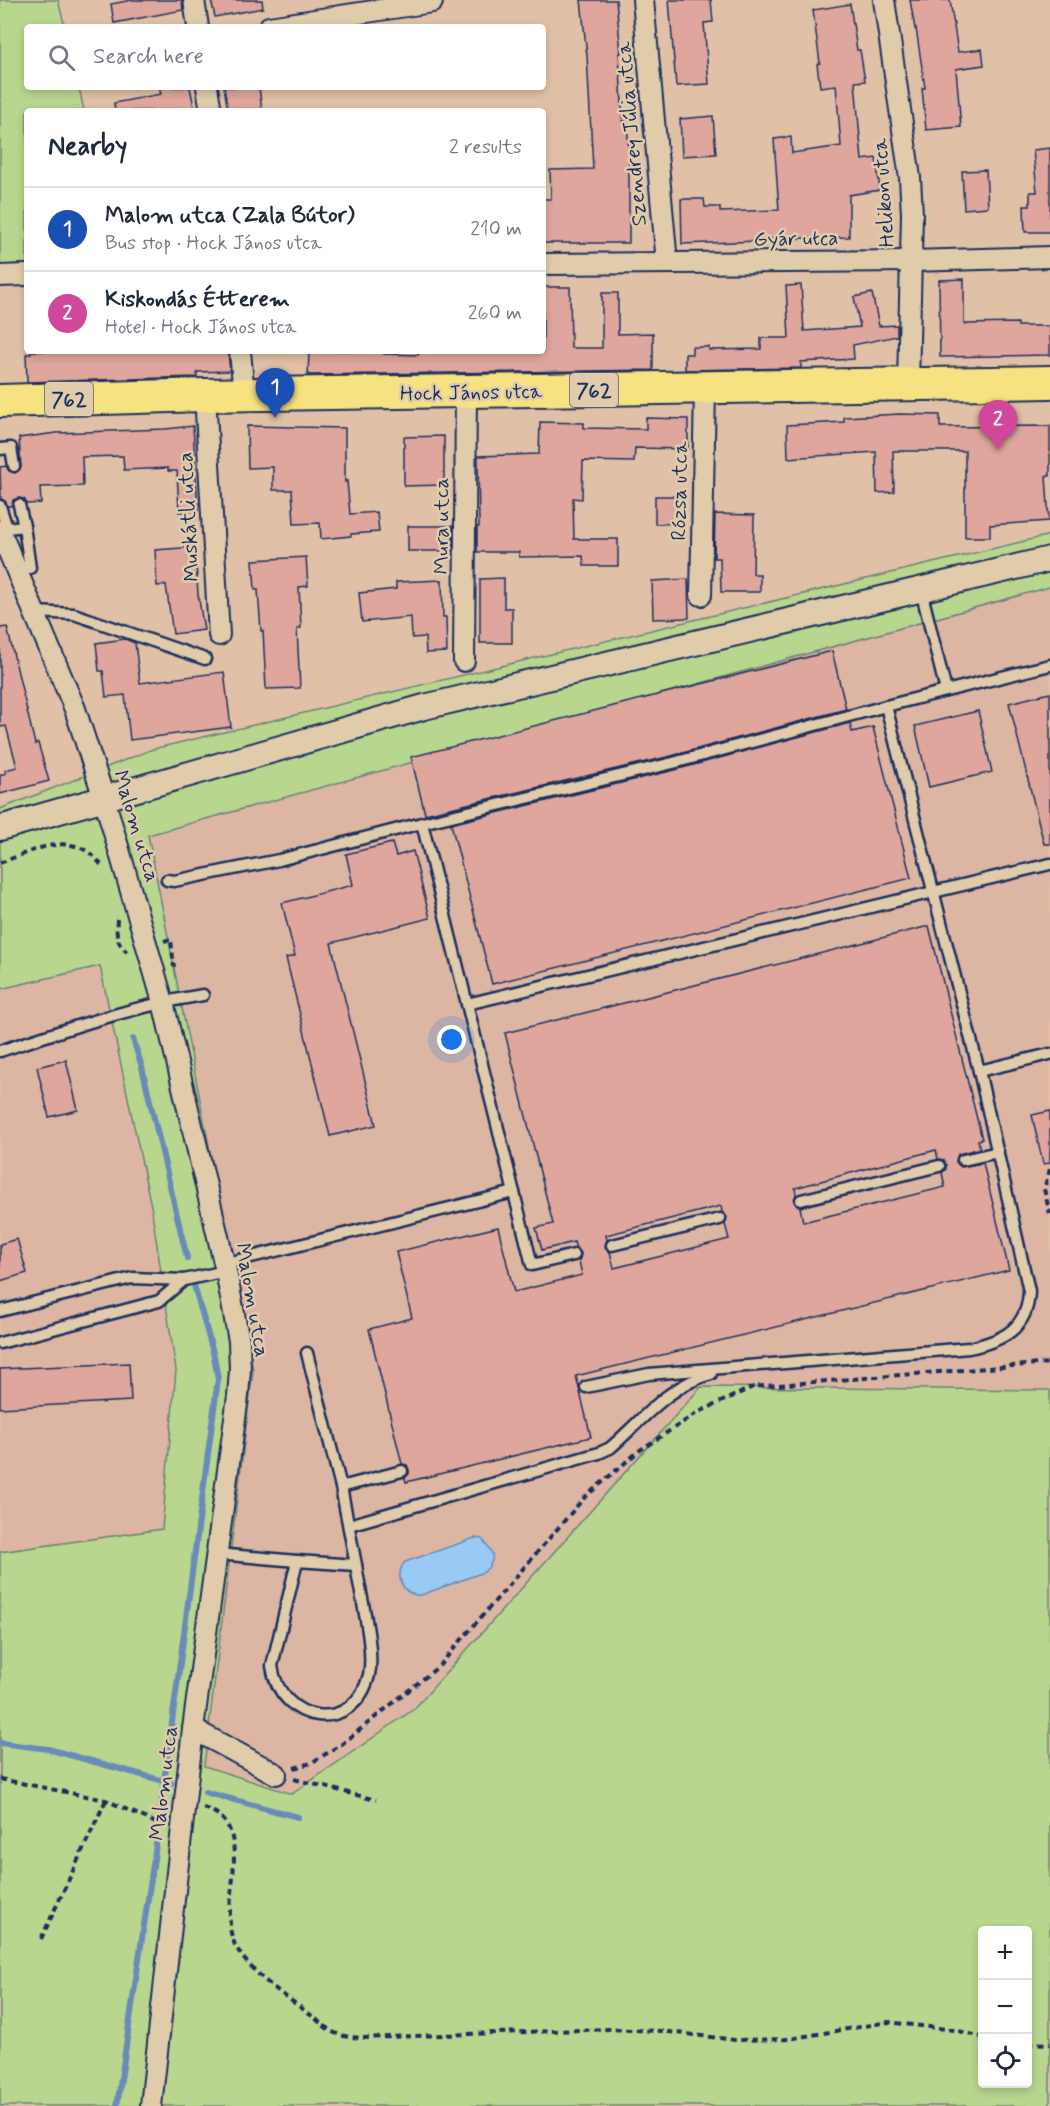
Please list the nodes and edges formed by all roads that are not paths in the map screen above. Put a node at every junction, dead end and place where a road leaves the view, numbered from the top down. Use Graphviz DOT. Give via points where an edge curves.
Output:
graph roads {
  1 [pos="194,0"];
  2 [pos="643,0"];
  3 [pos="884,0"];
  4 [pos="432,2"];
  5 [pos="198,24"];
  6 [pos="288,24"];
  7 [pos="207,90"];
  8 [pos="210,108"];
  9 [pos="1050,257"];
  10 [pos="911,261"];
  11 [pos="667,263"];
  12 [pos="546,264"];
  13 [pos="24,275"];
  14 [pos="0,276"];
  15 [pos="240,354"];
  16 [pos="1050,382"];
  17 [pos="908,384"];
  18 [pos="705,389"];
  19 [pos="466,392"];
  20 [pos="205,395"];
  21 [pos="244,395"];
  22 [pos="0,401"];
  23 [pos="0,449"];
  24 [pos="14,466"];
  25 [pos="19,505"];
  26 [pos="0,506"];
  27 [pos="24,526"];
  28 [pos="0,531"];
  29 [pos="1050,560"];
  30 [pos="14,566"];
  31 [pos="921,590"];
  32 [pos="701,595"];
  33 [pos="35,612"];
  34 [pos="219,635"];
  35 [pos="205,659"];
  36 [pos="464,661"];
  37 [pos="1050,665"];
  38 [pos="946,691"];
  39 [pos="886,705"];
  40 [pos="104,798"];
  41 [pos="422,824"];
  42 [pos="0,828"];
  43 [pos="1050,864"];
  44 [pos="167,880"];
  45 [pos="934,894"];
  46 [pos="203,995"];
  47 [pos="163,1002"];
  48 [pos="467,1004"];
  49 [pos="0,1051"];
  50 [pos="1050,1054"];
  51 [pos="979,1071"];
  52 [pos="998,1152"];
  53 [pos="963,1160"];
  54 [pos="939,1166"];
  55 [pos="514,1192"];
  56 [pos="801,1200"];
  57 [pos="720,1220"];
  58 [pos="612,1245"];
  59 [pos="574,1255"];
  60 [pos="225,1267"];
  61 [pos="184,1280"];
  62 [pos="0,1311"];
  63 [pos="0,1343"];
  64 [pos="308,1353"];
  65 [pos="728,1369"];
  66 [pos="586,1387"];
  67 [pos="402,1471"];
  68 [pos="342,1487"];
  69 [pos="349,1525"];
  70 [pos="217,1554"];
  71 [pos="297,1561"];
  72 [pos="356,1565"];
  73 [pos="193,1729"];
  74 [pos="276,1774"];
  75 [pos="151,2106"];
  1 -- 5 [label="street"];
  2 -- 11 [label="street, Szendrey Júlia utca"];
  3 -- 10 [label="street, Helikon utca" via="910,178"];
  4 -- 6 [label="street"];
  7 -- 8 [label="street"];
  9 -- 10 [label="street, Gyár utca"];
  10 -- 11 [label="street, Gyár utca"];
  10 -- 17 [label="street, Helikon utca"];
  11 -- 12 [label="street, Gyár utca"];
  13 -- 14 [label="street"];
  15 -- 21 [label="street"];
  16 -- 17 [label="main road, Hock János utca / 762"];
  17 -- 18 [label="main road, Hock János utca / 762"];
  18 -- 19 [label="main road, Hock János utca / 762"];
  18 -- 32 [label="street, Rózsa utca"];
  19 -- 21 [label="main road, Hock János utca / 762"];
  19 -- 36 [label="street, Mura utca"];
  20 -- 21 [label="main road, Hock János utca / 762"];
  20 -- 22 [label="main road, Hock János utca / 762"];
  20 -- 34 [label="street, Muskátli utca"];
  23 -- 24 [label="lane" via="12,448"];
  25 -- 27 [label="lane"];
  26 -- 27 [label="lane" via="7,528"];
  27 -- 30 [label="lane" via="30,568"];
  28 -- 30 [label="street, Malom utca"];
  29 -- 31 [label="street"];
  30 -- 33 [label="street, Malom utca"];
  31 -- 38 [label="lane"];
  31 -- 40 [label="street" via="424,706"];
  33 -- 35 [label="lane" via="74,614"];
  33 -- 40 [label="street, Malom utca" via="75,709"];
  37 -- 38 [label="lane"];
  38 -- 39 [label="lane"];
  39 -- 41 [label="lane" via="673,763"];
  39 -- 45 [label="lane"];
  40 -- 42 [label="street"];
  40 -- 47 [label="street, Malom utca"];
  41 -- 44 [label="lane" via="279,860"];
  41 -- 48 [label="lane"];
  43 -- 45 [label="lane"];
  45 -- 48 [label="lane"];
  45 -- 51 [label="lane"];
  46 -- 47 [label="lane"];
  47 -- 49 [label="lane"];
  47 -- 60 [label="street, Malom utca"];
  48 -- 55 [label="lane"];
  50 -- 51 [label="lane"];
  51 -- 52 [label="lane"];
  52 -- 53 [label="lane"];
  52 -- 65 [label="lane" via="1029,1291 1029,1305 1012,1331 985,1345 969,1348"];
  54 -- 56 [label="lane"];
  55 -- 59 [label="lane" via="532,1265"];
  55 -- 60 [label="lane"];
  57 -- 58 [label="lane"];
  60 -- 61 [label="lane"];
  60 -- 70 [label="street, Malom utca" via="239,1341 240,1370"];
  61 -- 62 [label="lane" via="132,1278"];
  61 -- 63 [label="lane" via="159,1300"];
  64 -- 68 [label="lane"];
  65 -- 66 [label="lane" via="649,1374"];
  65 -- 69 [label="lane" via="685,1383 668,1394 610,1448 599,1453"];
  67 -- 68 [label="lane"];
  68 -- 69 [label="lane"];
  69 -- 72 [label="lane"];
  70 -- 71 [label="lane"];
  70 -- 73 [label="street, Malom utca"];
  71 -- 72 [label="lane"];
  71 -- 72 [label="lane" via="273,1674 280,1689 297,1707 322,1716 337,1714 354,1702 369,1674 371,1657"];
  73 -- 74 [label="street"];
  73 -- 75 [label="street, Malom utca"];
}
